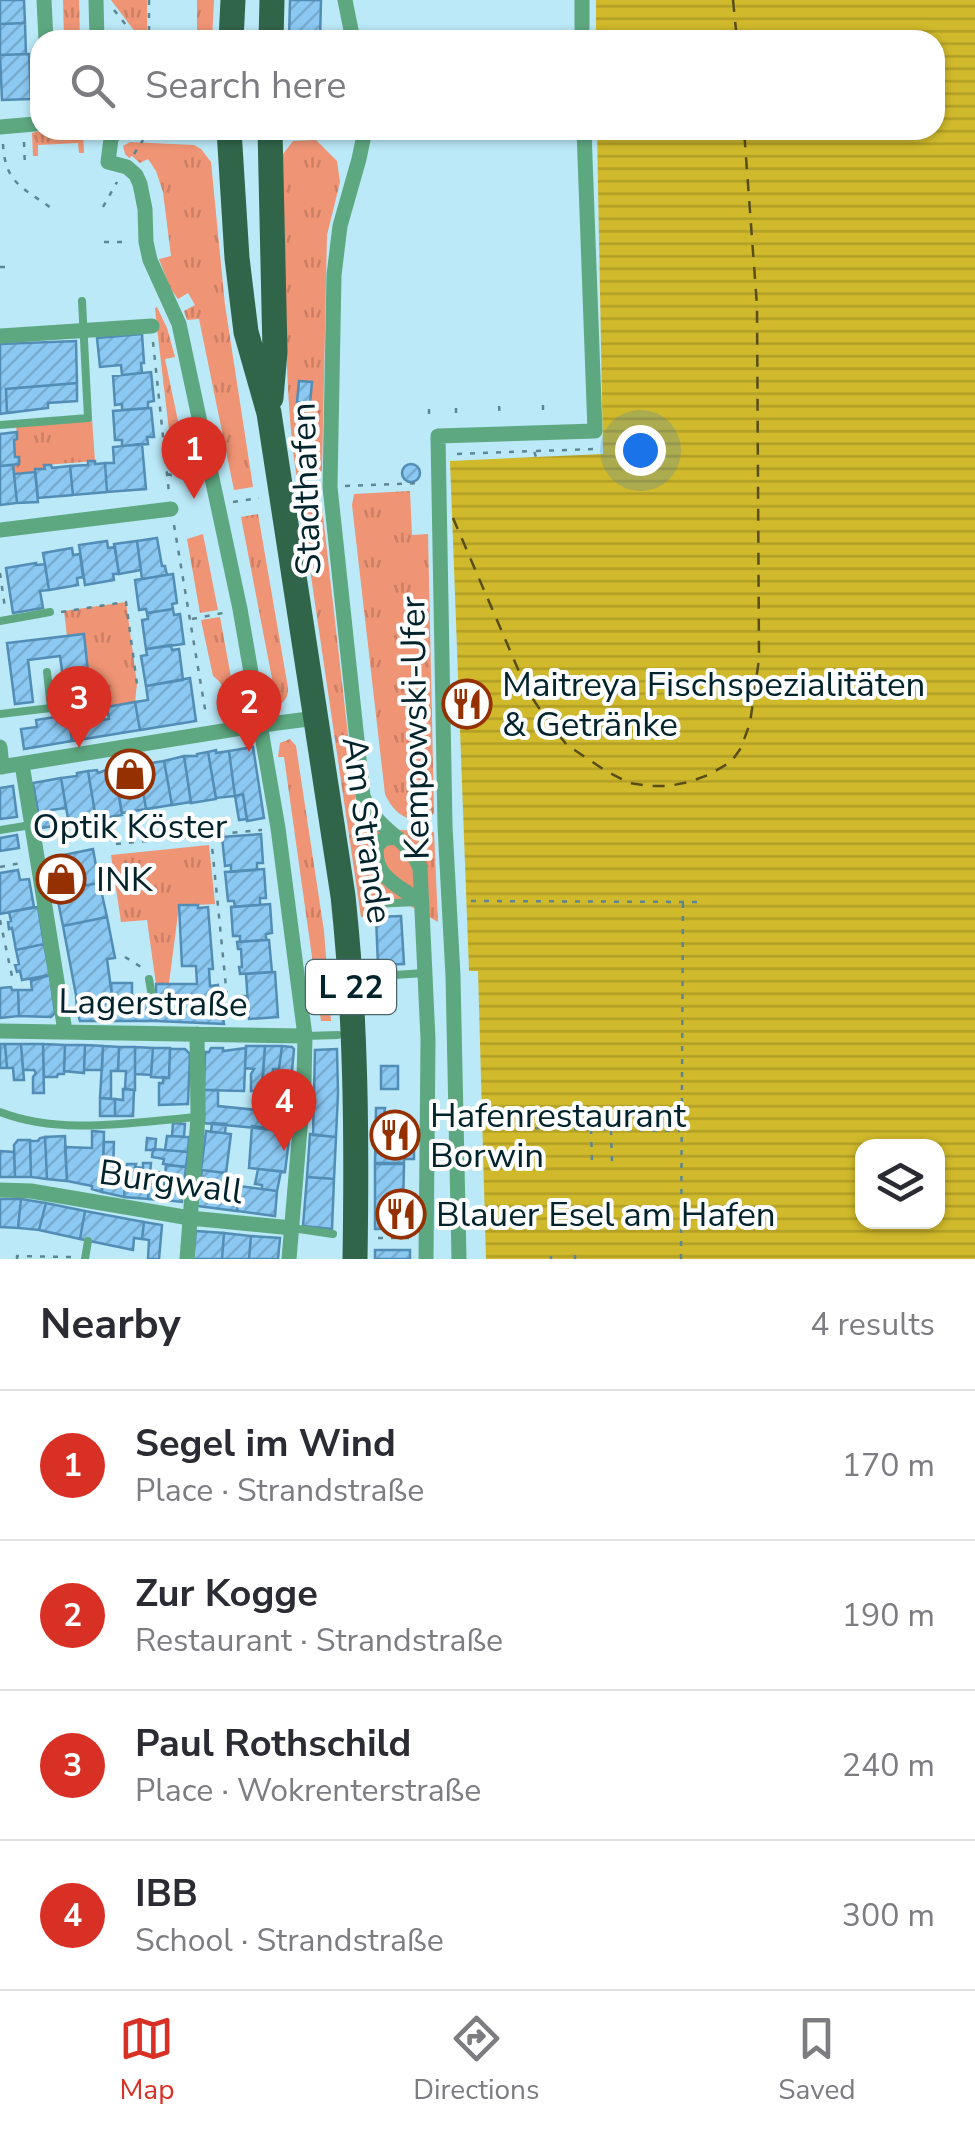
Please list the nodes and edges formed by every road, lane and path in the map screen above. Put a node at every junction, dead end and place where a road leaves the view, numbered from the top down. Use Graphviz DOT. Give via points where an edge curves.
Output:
graph roads {
  1 [pos="44,0"];
  2 [pos="96,0"];
  3 [pos="149,0"];
  4 [pos="233,0"];
  5 [pos="272,0"];
  6 [pos="345,0"];
  7 [pos="582,0"];
  8 [pos="106,1"];
  9 [pos="46,30"];
  10 [pos="97,30"];
  11 [pos="130,30"];
  12 [pos="149,30"];
  13 [pos="231,30"];
  14 [pos="271,30"];
  15 [pos="352,30"];
  16 [pos="582,30"];
  17 [pos="30,125"];
  18 [pos="23,126"];
  19 [pos="1,127"];
  20 [pos="112,140"];
  21 [pos="230,140"];
  22 [pos="270,140"];
  23 [pos="363,140"];
  24 [pos="577,140"];
  25 [pos="127,166"];
  26 [pos="25,168"];
  27 [pos="103,207"];
  28 [pos="51,208"];
  29 [pos="104,242"];
  30 [pos="130,242"];
  31 [pos="0,267"];
  32 [pos="12,267"];
  33 [pos="82,301"];
  34 [pos="152,326"];
  35 [pos="82,332"];
  36 [pos="0,336"];
  37 [pos="428,409"];
  38 [pos="270,413"];
  39 [pos="0,425"];
  40 [pos="433,429"];
  41 [pos="596,449"];
  42 [pos="534,451"];
  43 [pos="466,454"];
  44 [pos="536,458"];
  45 [pos="166,474"];
  46 [pos="198,482"];
  47 [pos="439,483"];
  48 [pos="330,487"];
  49 [pos="261,497"];
  50 [pos="218,504"];
  51 [pos="171,509"];
  52 [pos="0,530"];
  53 [pos="0,573"];
  54 [pos="240,609"];
  55 [pos="50,612"];
  56 [pos="190,619"];
  57 [pos="3,620"];
  58 [pos="47,672"];
  59 [pos="138,684"];
  60 [pos="0,714"];
  61 [pos="316,718"];
  62 [pos="261,725"];
  63 [pos="210,734"];
  64 [pos="0,747"];
  65 [pos="22,764"];
  66 [pos="1,767"];
  67 [pos="92,824"];
  68 [pos="0,830"];
  69 [pos="32,830"];
  70 [pos="268,830"];
  71 [pos="212,836"];
  72 [pos="394,838"];
  73 [pos="116,844"];
  74 [pos="37,861"];
  75 [pos="0,867"];
  76 [pos="470,901"];
  77 [pos="421,902"];
  78 [pos="683,902"];
  79 [pos="699,902"];
  80 [pos="375,904"];
  81 [pos="0,920"];
  82 [pos="126,957"];
  83 [pos="425,974"];
  84 [pos="379,976"];
  85 [pos="150,979"];
  86 [pos="13,981"];
  87 [pos="153,1002"];
  88 [pos="0,1031"];
  89 [pos="65,1031"];
  90 [pos="197,1034"];
  91 [pos="231,1034"];
  92 [pos="338,1035"];
  93 [pos="304,1036"];
  94 [pos="0,1112"];
  95 [pos="198,1117"];
  96 [pos="522,1128"];
  97 [pos="592,1130"];
  98 [pos="611,1130"];
  99 [pos="682,1131"];
  100 [pos="592,1162"];
  101 [pos="612,1163"];
  102 [pos="0,1190"];
  103 [pos="190,1218"];
  104 [pos="292,1228"];
  105 [pos="333,1234"];
  106 [pos="374,1238"];
  107 [pos="426,1238"];
  108 [pos="88,1240"];
  109 [pos="71,1257"];
  110 [pos="17,1259"];
  111 [pos="85,1259"];
  112 [pos="187,1259"];
  113 [pos="289,1259"];
  114 [pos="354,1259"];
  115 [pos="426,1259"];
  116 [pos="459,1259"];
  117 [pos="680,1259"];
  1 -- 9 [label="street"];
  2 -- 10 [label="street"];
  3 -- 12 [label="path"];
  4 -- 13 [label="main road"];
  5 -- 14 [label="main road"];
  6 -- 15 [label="street"];
  7 -- 16 [label="street"];
  8 -- 11 [label="path"];
  17 -- 18 [label="street"];
  18 -- 19 [label="street"];
  18 -- 26 [label="path"];
  19 -- 28 [label="path" via="7,172"];
  20 -- 25 [label="street" via="108,162"];
  21 -- 38 [label="main road, Am Strande / L 22" via="246,332"];
  22 -- 38 [label="main road, Am Strande / L 22"];
  23 -- 48 [label="street, Stadthafen" via="334,275"];
  24 -- 40 [label="street" via="595,431"];
  25 -- 27 [label="path"];
  25 -- 50 [label="street" via="143,192 150,260 179,324"];
  29 -- 30 [label="path"];
  31 -- 32 [label="path"];
  33 -- 35 [label="lane"];
  34 -- 35 [label="street"];
  34 -- 45 [label="path"];
  35 -- 36 [label="street"];
  35 -- 39 [label="lane" via="88,418"];
  37 -- 40 [label="path"];
  38 -- 61 [label="main road, Am Strande / L 22"];
  40 -- 47 [label="street, Kempowski-Ufer"];
  41 -- 42 [label="path"];
  42 -- 43 [label="path"];
  42 -- 44 [label="path"];
  45 -- 46 [label="path"];
  45 -- 51 [label="path"];
  47 -- 48 [label="path"];
  47 -- 116 [label="street, Kempowski-Ufer"];
  48 -- 72 [label="street, Stadthafen" via="364,796"];
  49 -- 50 [label="path"];
  50 -- 54 [label="street"];
  51 -- 52 [label="street"];
  51 -- 56 [label="path"];
  53 -- 57 [label="path"];
  54 -- 56 [label="path"];
  54 -- 62 [label="street"];
  55 -- 57 [label="lane"];
  55 -- 59 [label="path" via="126,602"];
  56 -- 63 [label="path"];
  58 -- 60 [label="lane" via="52,708"];
  61 -- 62 [label="street"];
  61 -- 114 [label="main road, Am Strande / L 22" via="350,961"];
  62 -- 63 [label="street"];
  62 -- 93 [label="street"];
  63 -- 65 [label="street"];
  64 -- 66 [label="street"];
  65 -- 66 [label="street"];
  65 -- 69 [label="street"];
  67 -- 69 [label="path"];
  68 -- 69 [label="lane"];
  69 -- 74 [label="street"];
  70 -- 71 [label="path"];
  71 -- 73 [label="path"];
  71 -- 91 [label="path"];
  72 -- 77 [label="street, Kempowski-Ufer" via="414,853"];
  72 -- 77 [label="street, Kempowski-Ufer" via="377,845 380,871"];
  74 -- 75 [label="path"];
  74 -- 89 [label="street"];
  76 -- 78 [label="path"];
  77 -- 80 [label="lane"];
  77 -- 83 [label="street, Kempowski-Ufer"];
  78 -- 79 [label="path"];
  78 -- 99 [label="path"];
  81 -- 86 [label="path"];
  82 -- 85 [label="path"];
  83 -- 84 [label="lane"];
  83 -- 107 [label="street, Kempowski-Ufer"];
  85 -- 87 [label="lane"];
  88 -- 89 [label="street, Lagerstraße"];
  89 -- 90 [label="street, Lagerstraße" via="153,1027"];
  90 -- 91 [label="street, Lagerstraße"];
  90 -- 95 [label="street"];
  91 -- 93 [label="street, Lagerstraße"];
  92 -- 93 [label="lane"];
  93 -- 104 [label="street"];
  94 -- 95 [label="lane" via="60,1124"];
  95 -- 103 [label="street"];
  96 -- 97 [label="path"];
  97 -- 98 [label="path"];
  97 -- 100 [label="path"];
  98 -- 99 [label="path"];
  98 -- 101 [label="path"];
  99 -- 117 [label="path"];
  102 -- 103 [label="street, Burgwall"];
  103 -- 104 [label="street, Burgwall"];
  103 -- 112 [label="street"];
  104 -- 105 [label="lane, Burgwall"];
  104 -- 113 [label="street"];
  106 -- 107 [label="path"];
  107 -- 115 [label="street, Kempowski-Ufer"];
  108 -- 111 [label="lane"];
  109 -- 110 [label="path"];
}
